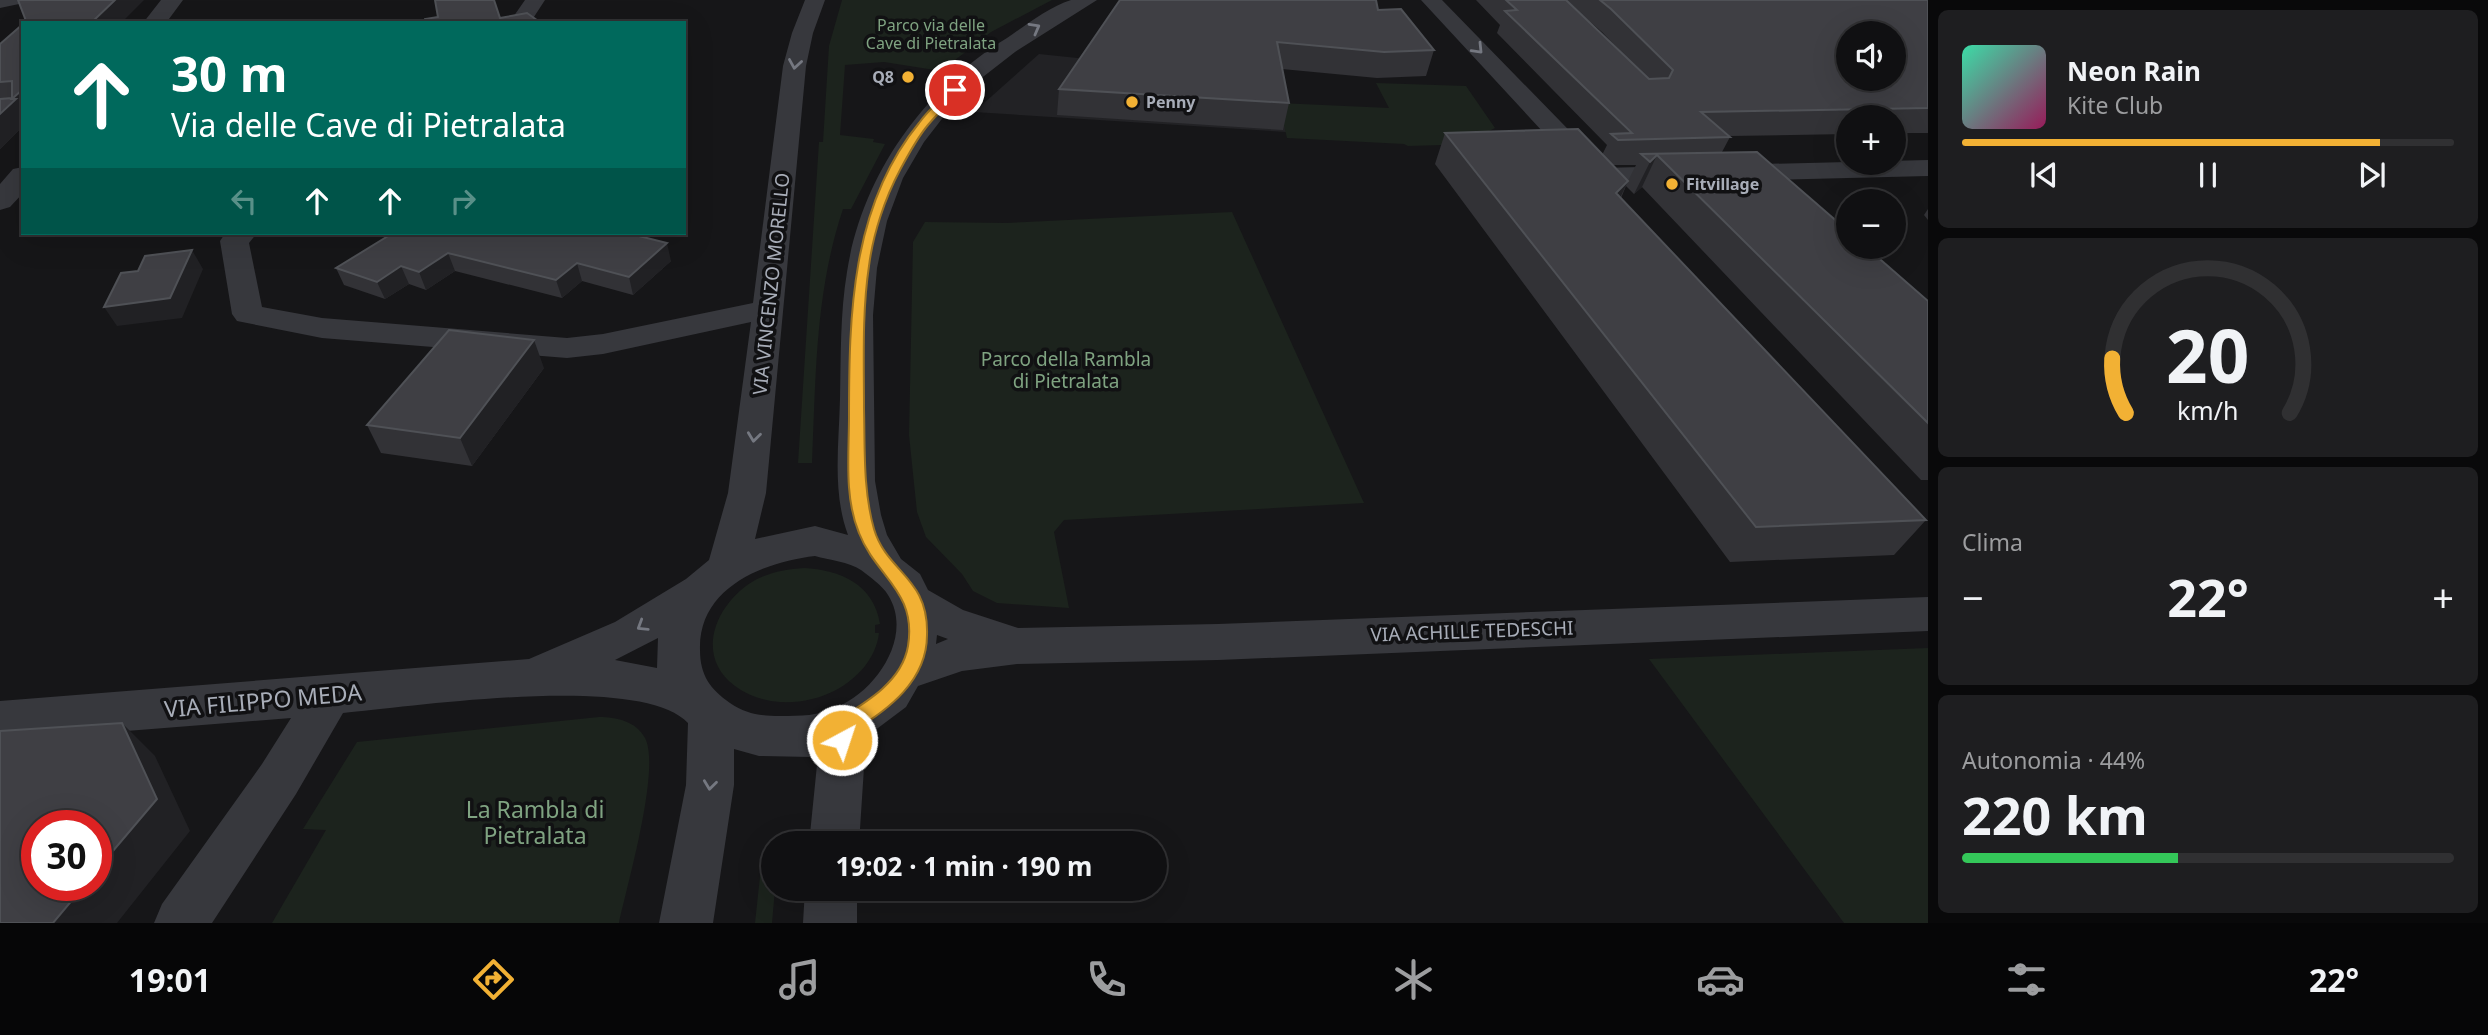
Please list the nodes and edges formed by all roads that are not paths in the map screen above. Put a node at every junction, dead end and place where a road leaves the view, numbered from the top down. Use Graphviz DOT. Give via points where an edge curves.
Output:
graph roads {
  1 [pos="12,0"];
  2 [pos="172,0"];
  3 [pos="535,0"];
  4 [pos="816,0"];
  5 [pos="1087,0"];
  6 [pos="1431,0"];
  7 [pos="0,2"];
  8 [pos="156,21"];
  9 [pos="520,21"];
  10 [pos="1928,168"];
  11 [pos="1772,172"];
  12 [pos="1598,176"];
  13 [pos="21,177"];
  14 [pos="1798,194"];
  15 [pos="0,201"];
  16 [pos="1627,206"];
  17 [pos="241,235"];
  18 [pos="769,309"];
  19 [pos="884,564"];
  20 [pos="714,580"];
  21 [pos="914,602"];
  22 [pos="1928,614"];
  23 [pos="1017,646"];
  24 [pos="909,671"];
  25 [pos="525,678"];
  26 [pos="330,696"];
  27 [pos="704,710"];
  28 [pos="0,721"];
  29 [pos="844,726"];
  30 [pos="835,831"];
  31 [pos="831,901"];
  32 [pos="181,923"];
  33 [pos="686,923"];
  34 [pos="830,923"];
  1 -- 7 [label="street"];
  2 -- 8 [label="street"];
  3 -- 9 [label="street"];
  4 -- 18 [label="street, VIA VINCENZO MORELLO, one-way" via="801,31 791,88"];
  19 -- 5 [label="street, one-way" via="867,532 857,487 860,281 875,216 911,141 964,81 1013,40"];
  6 -- 12 [label="street, one-way"];
  10 -- 11 [label="street"];
  11 -- 12 [label="street"];
  11 -- 14 [label="street"];
  12 -- 16 [label="street"];
  13 -- 15 [label="street"];
  17 -- 18 [label="street" via="234,241 248,314 323,328 574,348"];
  18 -- 20 [label="street, VIA VINCENZO MORELLO, one-way" via="747,493"];
  19 -- 20 [label="street" via="853,549 815,541 775,546 741,560"];
  19 -- 21 [label="street" via="907,587"];
  20 -- 25 [label="street, VIA FILIPPO MEDA, one-way" via="630,634"];
  20 -- 27 [label="street" via="688,610 677,642 681,676"];
  21 -- 23 [label="street, VIA ACHILLE TEDESCHI" via="947,622"];
  21 -- 24 [label="street" via="917,648"];
  22 -- 23 [label="street, VIA ACHILLE TEDESCHI"];
  23 -- 24 [label="street, VIA ACHILLE TEDESCHI" via="961,653"];
  24 -- 29 [label="street" via="879,705"];
  25 -- 26 [label="street, VIA FILIPPO MEDA"];
  25 -- 27 [label="street, VIA FILIPPO MEDA" via="630,680 657,687"];
  26 -- 28 [label="street, VIA FILIPPO MEDA"];
  26 -- 32 [label="street"];
  27 -- 29 [label="street" via="738,730 762,736 804,737"];
  27 -- 33 [label="street, one-way" via="710,785"];
  29 -- 30 [label="street"];
  31 -- 34 [label="street"];
}
